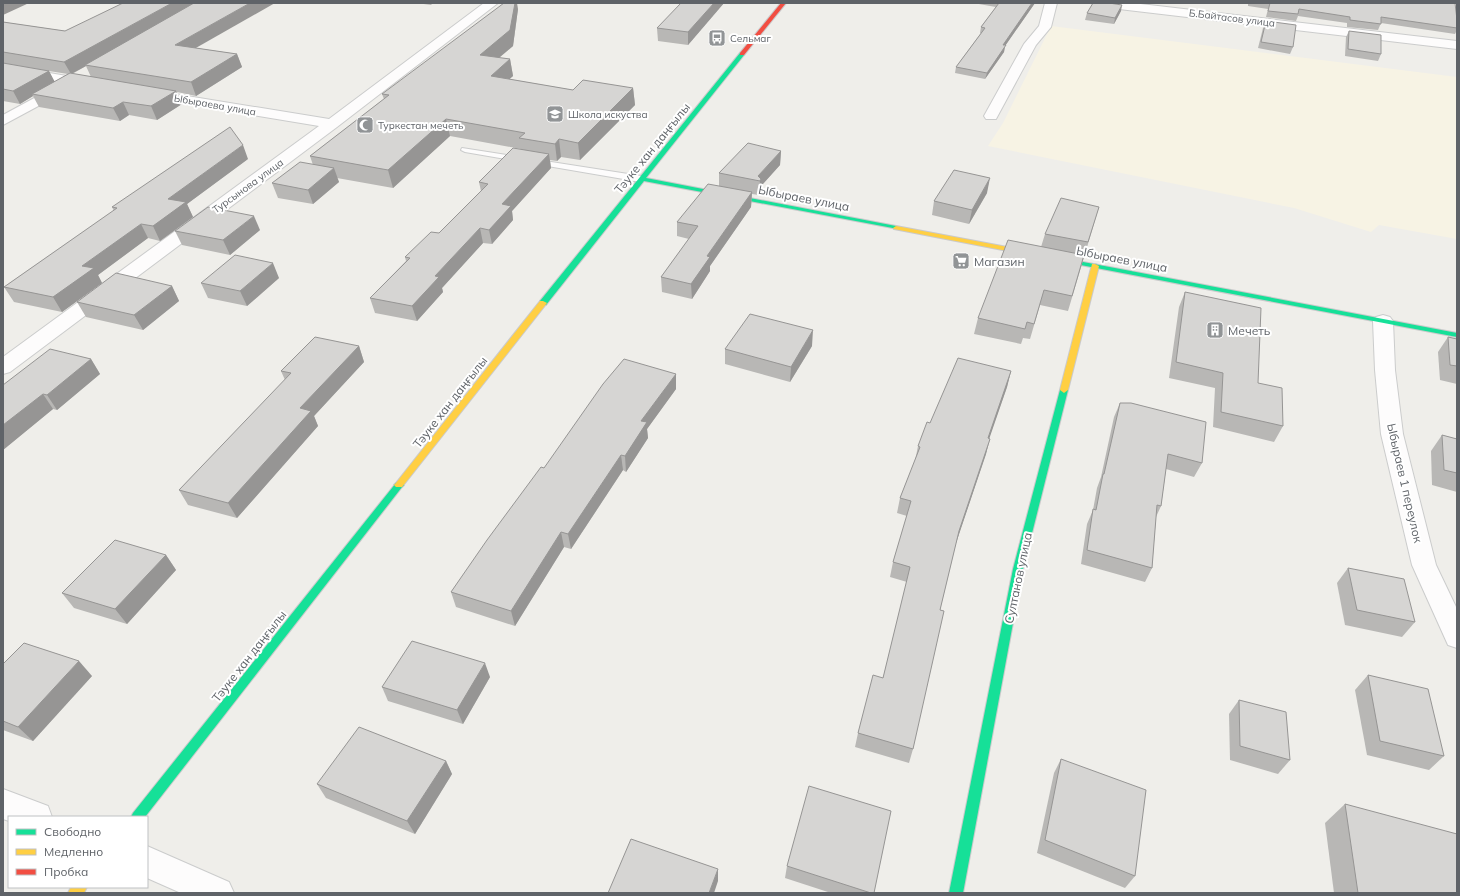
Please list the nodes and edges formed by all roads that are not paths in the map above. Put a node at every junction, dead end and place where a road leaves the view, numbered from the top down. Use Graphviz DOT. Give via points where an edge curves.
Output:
graph roads {
  1 [pos="492,3"];
  2 [pos="784,3"];
  3 [pos="1051,3"];
  4 [pos="1102,3"];
  5 [pos="1457,45"];
  6 [pos="3,69"];
  7 [pos="88,73"];
  8 [pos="74,81"];
  9 [pos="102,86"];
  10 [pos="133,91"];
  11 [pos="991,116"];
  12 [pos="3,121"];
  13 [pos="332,124"];
  14 [pos="465,150"];
  15 [pos="641,179"];
  16 [pos="1095,266"];
  17 [pos="1383,321"];
  18 [pos="1457,335"];
  19 [pos="3,367"];
  20 [pos="1457,638"];
  21 [pos="3,804"];
  22 [pos="34,816"];
  23 [pos="138,816"];
  24 [pos="148,862"];
  25 [pos="218,893"];
  26 [pos="956,893"];
  1 -- 13 [label="street, Турсынова улица"];
  2 -- 15 [label="street, Тәуке хан даңғылы"];
  3 -- 11 [label="street" via="1045,27 1030,44"];
  4 -- 5 [label="street, Б.Байтасов улица"];
  6 -- 8 [label="street"];
  7 -- 8 [label="street"];
  8 -- 9 [label="street"];
  8 -- 12 [label="street"];
  10 -- 13 [label="street, Ыбыраева улица"];
  13 -- 19 [label="street, Турсынова улица"];
  14 -- 15 [label="lane"];
  15 -- 16 [label="street, Ыбыраев улица"];
  15 -- 23 [label="street, Тәуке хан даңғылы"];
  16 -- 17 [label="street, Ыбыраев улица"];
  16 -- 26 [label="street, Султанов улица" via="1018,569"];
  17 -- 18 [label="street, Ыбыраев улица"];
  17 -- 20 [label="street, Ыбыраев 1 переулок" via="1392,434 1424,565"];
  21 -- 22 [label="street"];
  24 -- 25 [label="street"];
}
